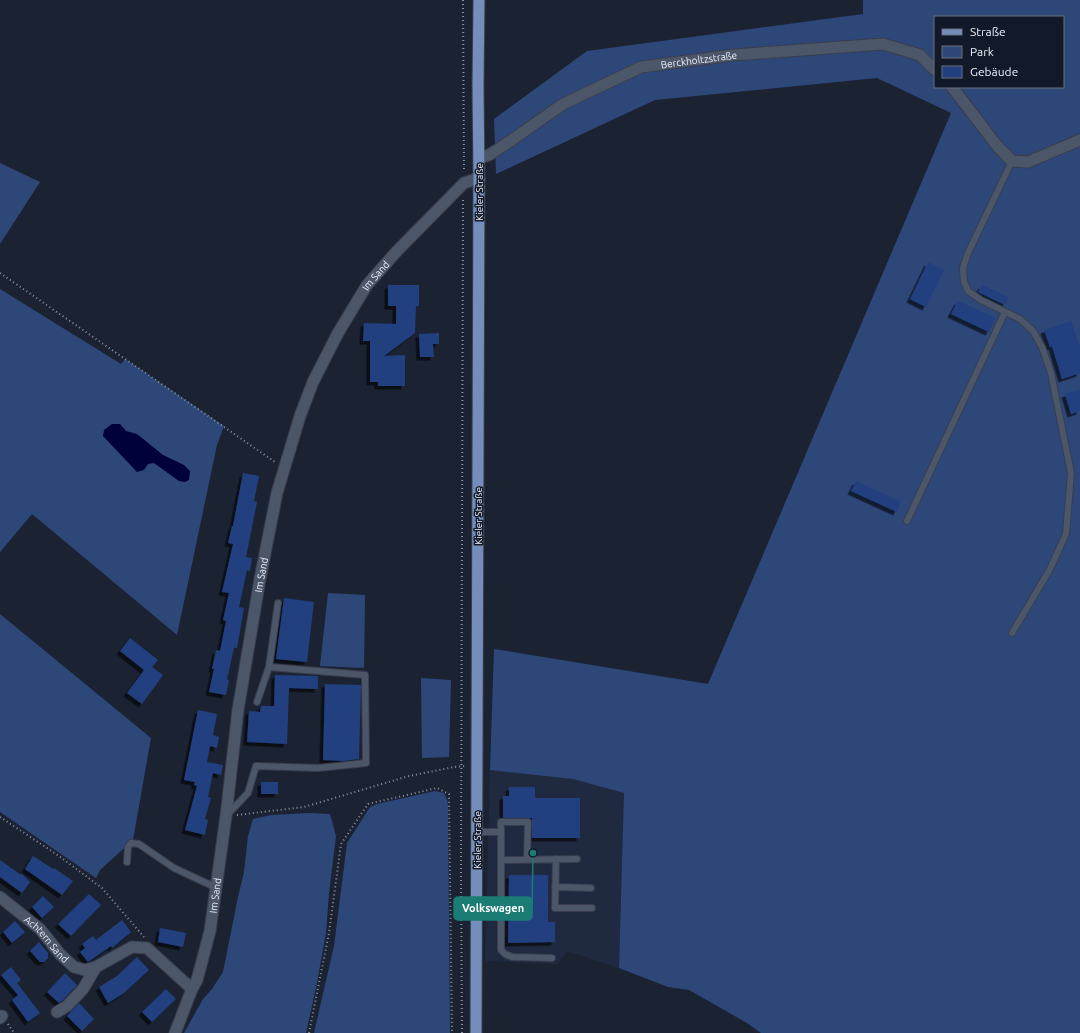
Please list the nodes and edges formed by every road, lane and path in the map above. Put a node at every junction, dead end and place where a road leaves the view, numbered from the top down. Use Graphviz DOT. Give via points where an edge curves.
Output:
graph roads {
  1 [pos="463,0"];
  2 [pos="479,0"];
  3 [pos="934,69"];
  4 [pos="953,88"];
  5 [pos="1080,140"];
  6 [pos="479,158"];
  7 [pos="1012,161"];
  8 [pos="479,178"];
  9 [pos="464,183"];
  10 [pos="0,273"];
  11 [pos="1005,312"];
  12 [pos="285,467"];
  13 [pos="906,521"];
  14 [pos="278,603"];
  15 [pos="1012,633"];
  16 [pos="270,667"];
  17 [pos="257,702"];
  18 [pos="477,766"];
  19 [pos="462,767"];
  20 [pos="226,816"];
  21 [pos="0,817"];
  22 [pos="477,832"];
  23 [pos="501,832"];
  24 [pos="528,859"];
  25 [pos="556,859"];
  26 [pos="577,859"];
  27 [pos="501,860"];
  28 [pos="127,862"];
  29 [pos="217,888"];
  30 [pos="555,888"];
  31 [pos="591,888"];
  32 [pos="0,897"];
  33 [pos="592,908"];
  34 [pos="147,948"];
  35 [pos="552,958"];
  36 [pos="96,967"];
  37 [pos="192,989"];
  38 [pos="57,1012"];
  39 [pos="175,1033"];
  40 [pos="309,1033"];
  41 [pos="452,1033"];
  42 [pos="462,1033"];
  43 [pos="476,1033"];
  1 -- 9 [label="path"];
  2 -- 6 [label="main road, Kieler Straße"];
  3 -- 6 [label="street, Berckholtzstraße" via="920,55 882,44 733,54 641,67 563,104 500,148"];
  4 -- 7 [label="street" via="998,147"];
  5 -- 7 [label="street" via="1028,162"];
  6 -- 8 [label="main road, Kieler Straße"];
  7 -- 11 [label="lane" via="963,268 968,291"];
  8 -- 9 [label="street, Im Sand"];
  8 -- 18 [label="main road, Kieler Straße"];
  9 -- 12 [label="street, Im Sand" via="367,285 338,333 314,382 300,416"];
  9 -- 19 [label="path"];
  10 -- 12 [label="path"];
  11 -- 13 [label="lane"];
  11 -- 15 [label="lane" via="1020,319 1033,332 1042,347 1052,373 1070,473 1066,534 1049,570"];
  12 -- 20 [label="street, Im Sand" via="264,558 238,710"];
  14 -- 16 [label="lane"];
  16 -- 17 [label="lane"];
  16 -- 20 [label="lane" via="365,675 366,763 318,768 256,766 248,793"];
  18 -- 19 [label="path"];
  18 -- 22 [label="main road, Kieler Straße"];
  19 -- 20 [label="path" via="409,776 304,807"];
  19 -- 42 [label="path"];
  20 -- 29 [label="street, Im Sand"];
  21 -- 34 [label="path" via="102,888 147,941"];
  22 -- 23 [label="lane"];
  22 -- 43 [label="main road, Kieler Straße"];
  23 -- 24 [label="lane" via="501,822 528,822"];
  23 -- 27 [label="lane"];
  24 -- 25 [label="lane"];
  24 -- 27 [label="lane"];
  25 -- 26 [label="lane"];
  25 -- 30 [label="lane"];
  27 -- 35 [label="lane" via="501,950 512,957"];
  28 -- 29 [label="lane" via="128,847 131,843 139,844 174,868"];
  29 -- 37 [label="street, Im Sand" via="210,931 197,980"];
  30 -- 31 [label="lane"];
  30 -- 33 [label="lane" via="555,908"];
  32 -- 36 [label="street, Achtern Sand" via="40,929 74,967 84,970"];
  34 -- 36 [label="street, Achtern Sand" via="132,947"];
  34 -- 37 [label="street"];
  36 -- 38 [label="street" via="83,989 67,1006"];
  37 -- 39 [label="street, Im Sand"];
  40 -- 41 [label="path" via="329,933 341,844 368,804 437,788 449,794"];
}
